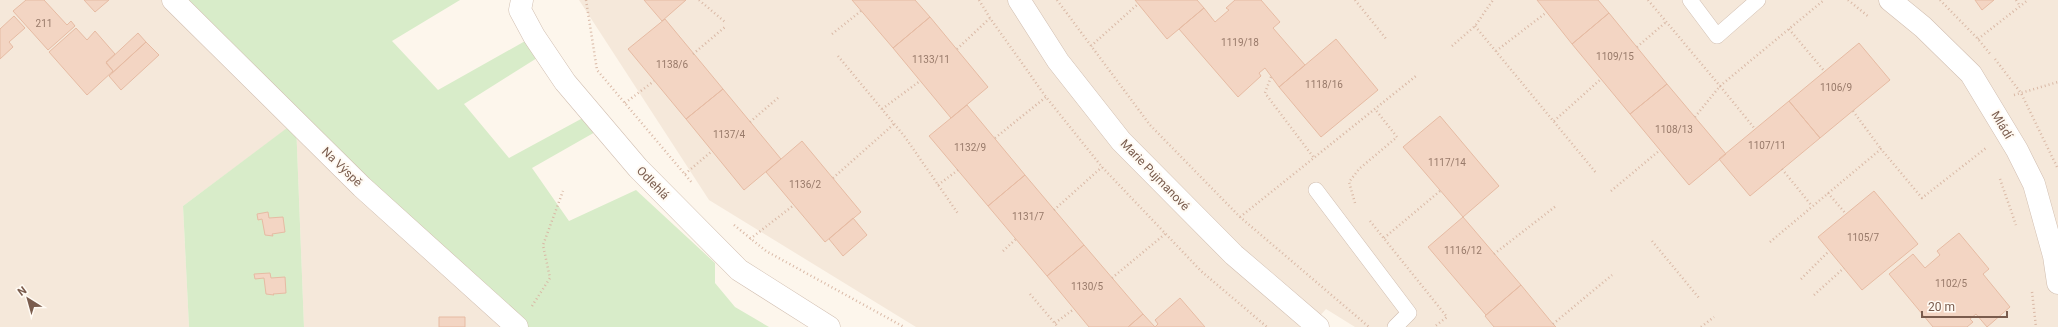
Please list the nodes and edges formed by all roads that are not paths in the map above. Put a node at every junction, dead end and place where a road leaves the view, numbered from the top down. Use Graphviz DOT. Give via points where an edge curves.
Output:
graph roads {
  1 [pos="173,0"];
  2 [pos="522,0"];
  3 [pos="1019,0"];
  4 [pos="1690,0"];
  5 [pos="1758,0"];
  6 [pos="1890,0"];
  7 [pos="1316,190"];
  8 [pos="2058,283"];
  9 [pos="517,327"];
  10 [pos="830,327"];
  11 [pos="1318,327"];
  12 [pos="1395,327"];
  1 -- 9 [label="street, Na Výspě" via="362,187"];
  2 -- 10 [label="street, Odlehlá" via="520,10 565,82 638,168 739,270"];
  3 -- 11 [label="street, Marie Pujmanové" via="1058,61 1121,141 1234,255"];
  4 -- 5 [label="lane" via="1717,36"];
  6 -- 8 [label="street, Mládí" via="1923,27 1971,74 1989,104 2034,184 2054,256"];
  7 -- 12 [label="lane" via="1409,313"];
}
